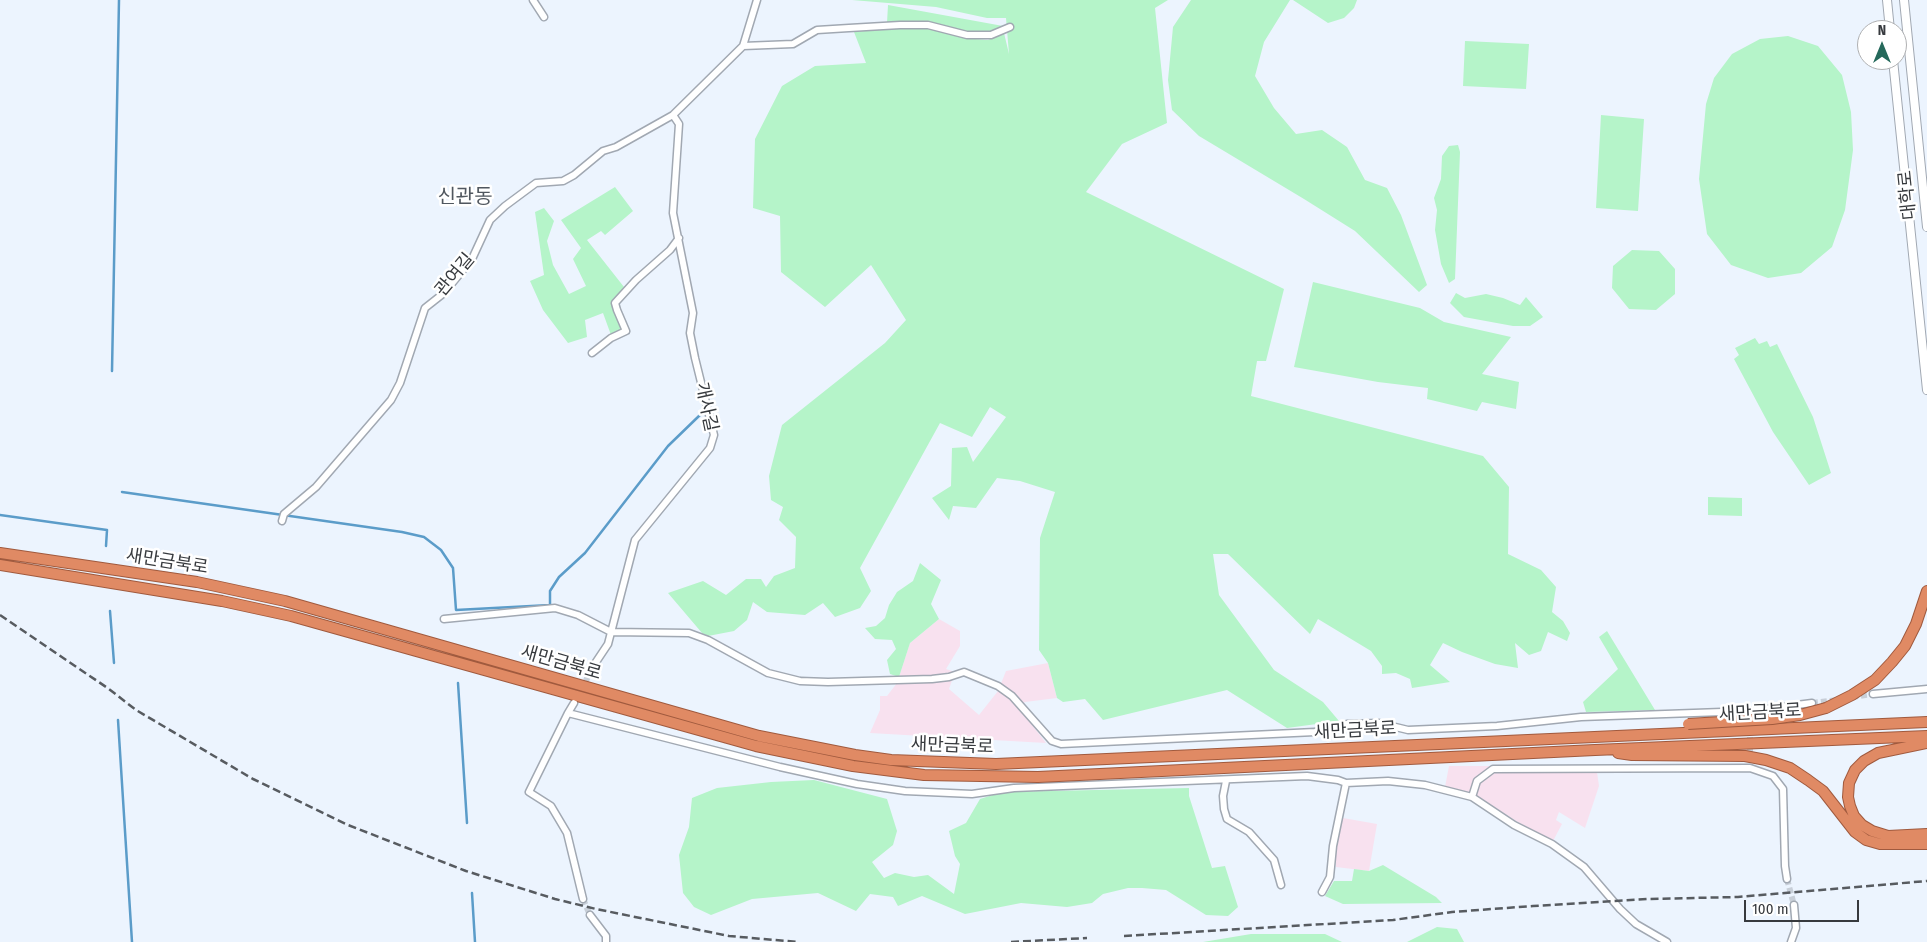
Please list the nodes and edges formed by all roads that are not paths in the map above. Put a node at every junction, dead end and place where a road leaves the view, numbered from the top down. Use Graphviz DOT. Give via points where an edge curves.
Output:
graph roads {
  1 [pos="533,0"];
  2 [pos="757,0"];
  3 [pos="1887,0"];
  4 [pos="1905,2"];
  5 [pos="544,17"];
  6 [pos="1889,20"];
  7 [pos="1010,27"];
  8 [pos="743,46"];
  9 [pos="1894,70"];
  10 [pos="673,115"];
  11 [pos="1927,227"];
  12 [pos="679,238"];
  13 [pos="1924,325"];
  14 [pos="592,353"];
  15 [pos="1927,390"];
  16 [pos="283,518"];
  17 [pos="0,553"];
  18 [pos="0,565"];
  19 [pos="1927,591"];
  20 [pos="444,619"];
  21 [pos="611,632"];
  22 [pos="592,668"];
  23 [pos="1927,689"];
  24 [pos="1873,694"];
  25 [pos="574,703"];
  26 [pos="1812,703"];
  27 [pos="568,713"];
  28 [pos="1927,722"];
  29 [pos="1632,735"];
  30 [pos="1927,736"];
  31 [pos="1927,743"];
  32 [pos="1595,750"];
  33 [pos="1226,781"];
  34 [pos="1346,783"];
  35 [pos="1472,796"];
  36 [pos="1927,834"];
  37 [pos="1927,844"];
  38 [pos="1787,879"];
  39 [pos="1281,885"];
  40 [pos="1322,892"];
  41 [pos="582,899"];
  42 [pos="1794,905"];
  43 [pos="590,915"];
  44 [pos="606,942"];
  45 [pos="1667,942"];
  46 [pos="1791,942"];
  1 -- 5 [label="street"];
  2 -- 8 [label="street, 관여길"];
  3 -- 6 [label="street"];
  4 -- 11 [label="street, 대학로"];
  7 -- 8 [label="street" via="991,35 967,35 928,25 817,30 793,44"];
  8 -- 10 [label="street, 관여길"];
  9 -- 13 [label="street, 대학로"];
  10 -- 12 [label="street, 개사길" via="679,124 673,212"];
  10 -- 16 [label="street, 관여길" via="603,151 563,181 536,183 490,220 472,259 444,293 425,308 400,383 391,400 316,487"];
  12 -- 14 [label="street" via="615,303 626,331"];
  12 -- 21 [label="street, 개사길" via="693,313 690,333 714,435 710,448 635,540"];
  13 -- 15 [label="street, 대학로"];
  17 -- 29 [label="highway, 새만금북로" via="197,582 285,601 759,736 891,760 996,764"];
  18 -- 32 [label="highway, 새만금북로" via="274,612 756,746 853,766 924,775 1038,777"];
  19 -- 29 [label="highway, bridge" via="1916,624 1892,662 1875,680 1826,708 1772,719 1688,724"];
  20 -- 21 [label="street" via="555,608 578,615"];
  21 -- 22 [label="street, 개사길" via="608,644"];
  21 -- 26 [label="street" via="690,634 708,640 768,673 800,681 932,679 964,672 998,686 1012,696 1052,741 1060,744 1315,732 1347,724 1379,723 1408,730 1497,726 1581,717 1750,711"];
  23 -- 24 [label="street"];
  25 -- 27 [label="street"];
  27 -- 33 [label="street" via="780,767 857,784 905,790 972,794 1014,788"];
  27 -- 41 [label="street" via="529,792 551,806 567,833"];
  28 -- 29 [label="highway, 새만금북로"];
  30 -- 32 [label="highway, 새만금북로"];
  31 -- 36 [label="highway" via="1878,753 1864,761 1849,783 1848,796 1850,806 1862,825 1872,831 1888,836"];
  32 -- 37 [label="highway" via="1632,755 1745,756 1766,760 1790,768 1823,791 1855,832 1866,840 1880,844"];
  33 -- 34 [label="street" via="1307,776"];
  33 -- 39 [label="street" via="1223,796 1227,819 1249,832 1274,860"];
  34 -- 35 [label="street" via="1388,780"];
  34 -- 40 [label="street" via="1330,878"];
  35 -- 38 [label="street" via="1477,781 1493,769 1750,768 1774,776 1783,789"];
  35 -- 45 [label="street" via="1584,867 1636,924"];
  42 -- 46 [label="street" via="1796,928"];
  43 -- 44 [label="street" via="606,936"];
}
